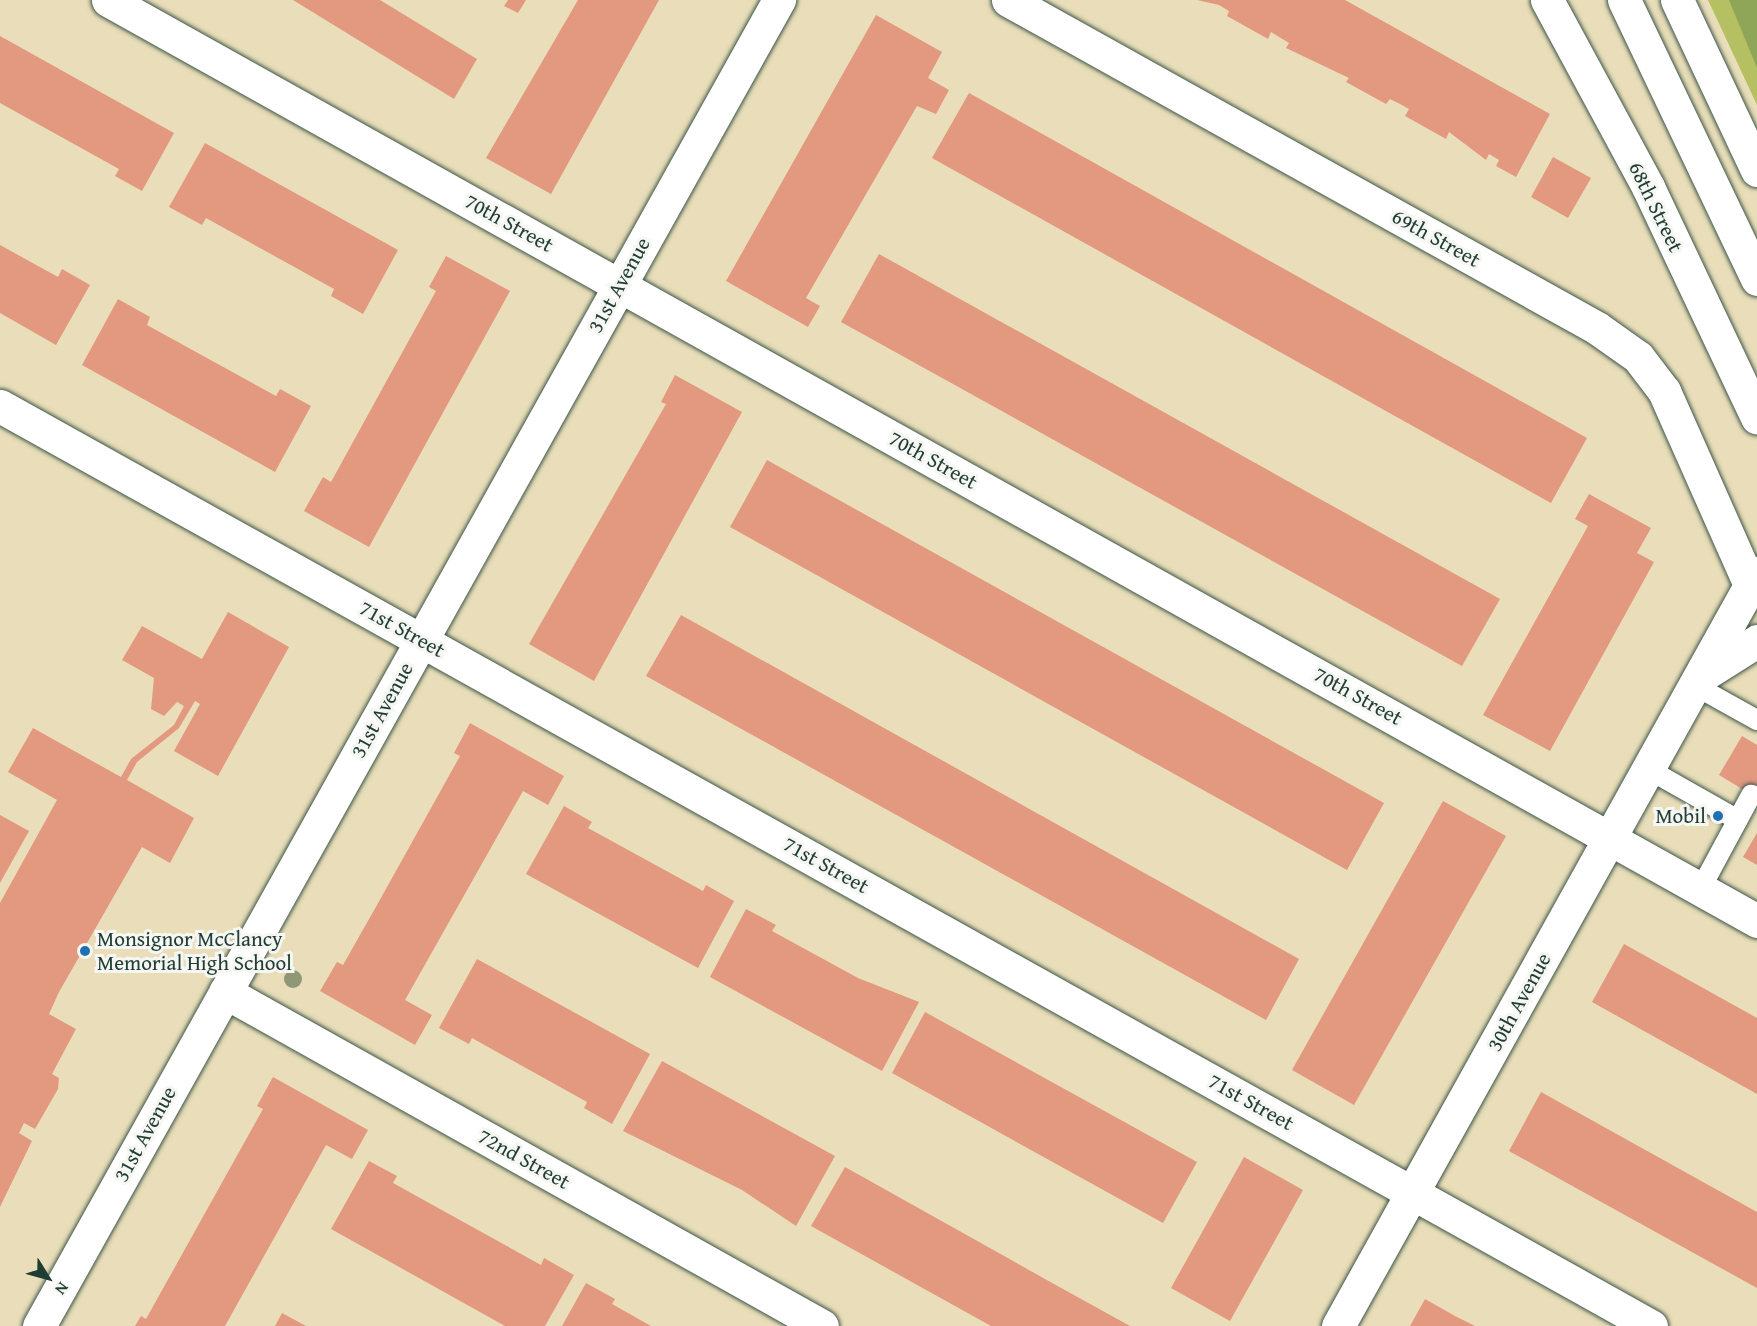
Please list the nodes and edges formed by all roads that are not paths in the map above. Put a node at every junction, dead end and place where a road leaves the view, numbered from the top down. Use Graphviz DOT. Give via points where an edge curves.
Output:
graph roads {
  1 [pos="108,0"];
  2 [pos="778,0"];
  3 [pos="1008,0"];
  4 [pos="1547,0"];
  5 [pos="1624,0"];
  6 [pos="1677,0"];
  7 [pos="1757,170"];
  8 [pos="1756,277"];
  9 [pos="619,284"];
  10 [pos="0,406"];
  11 [pos="1757,418"];
  12 [pos="1754,579"];
  13 [pos="422,640"];
  14 [pos="1757,641"];
  15 [pos="1697,681"];
  16 [pos="1757,720"];
  17 [pos="1648,769"];
  18 [pos="1751,795"];
  19 [pos="1738,820"];
  20 [pos="1611,838"];
  21 [pos="1701,888"];
  22 [pos="1757,921"];
  23 [pos="225,992"];
  24 [pos="1413,1192"];
  25 [pos="39,1326"];
  26 [pos="822,1326"];
  27 [pos="1338,1326"];
  28 [pos="1651,1326"];
  1 -- 9 [label="main road, 70th Street"];
  2 -- 9 [label="main road, 31st Avenue"];
  3 -- 12 [label="main road, 69th Street" via="1597,328 1638,357 1664,392"];
  4 -- 11 [label="main road, 68th Street" via="1648,187"];
  5 -- 8 [label="main road"];
  6 -- 7 [label="main road"];
  9 -- 13 [label="main road, 31st Avenue"];
  9 -- 20 [label="main road, 70th Street"];
  10 -- 13 [label="main road, 71st Street"];
  12 -- 15 [label="main road, 30th Avenue"];
  13 -- 23 [label="main road, 31st Avenue"];
  13 -- 24 [label="main road, 71st Street"];
  14 -- 15 [label="main road, 30th Avenue"];
  15 -- 16 [label="lane"];
  15 -- 17 [label="main road, 30th Avenue"];
  17 -- 19 [label="lane"];
  17 -- 20 [label="main road, 30th Avenue"];
  18 -- 19 [label="lane"];
  19 -- 21 [label="lane"];
  20 -- 21 [label="main road, 70th Street"];
  20 -- 24 [label="main road, 30th Avenue"];
  21 -- 22 [label="main road, 70th Street"];
  23 -- 25 [label="main road, 31st Avenue"];
  23 -- 26 [label="main road, 72nd Street"];
  24 -- 27 [label="main road, 30th Avenue"];
  24 -- 28 [label="main road, 71st Street"];
}
